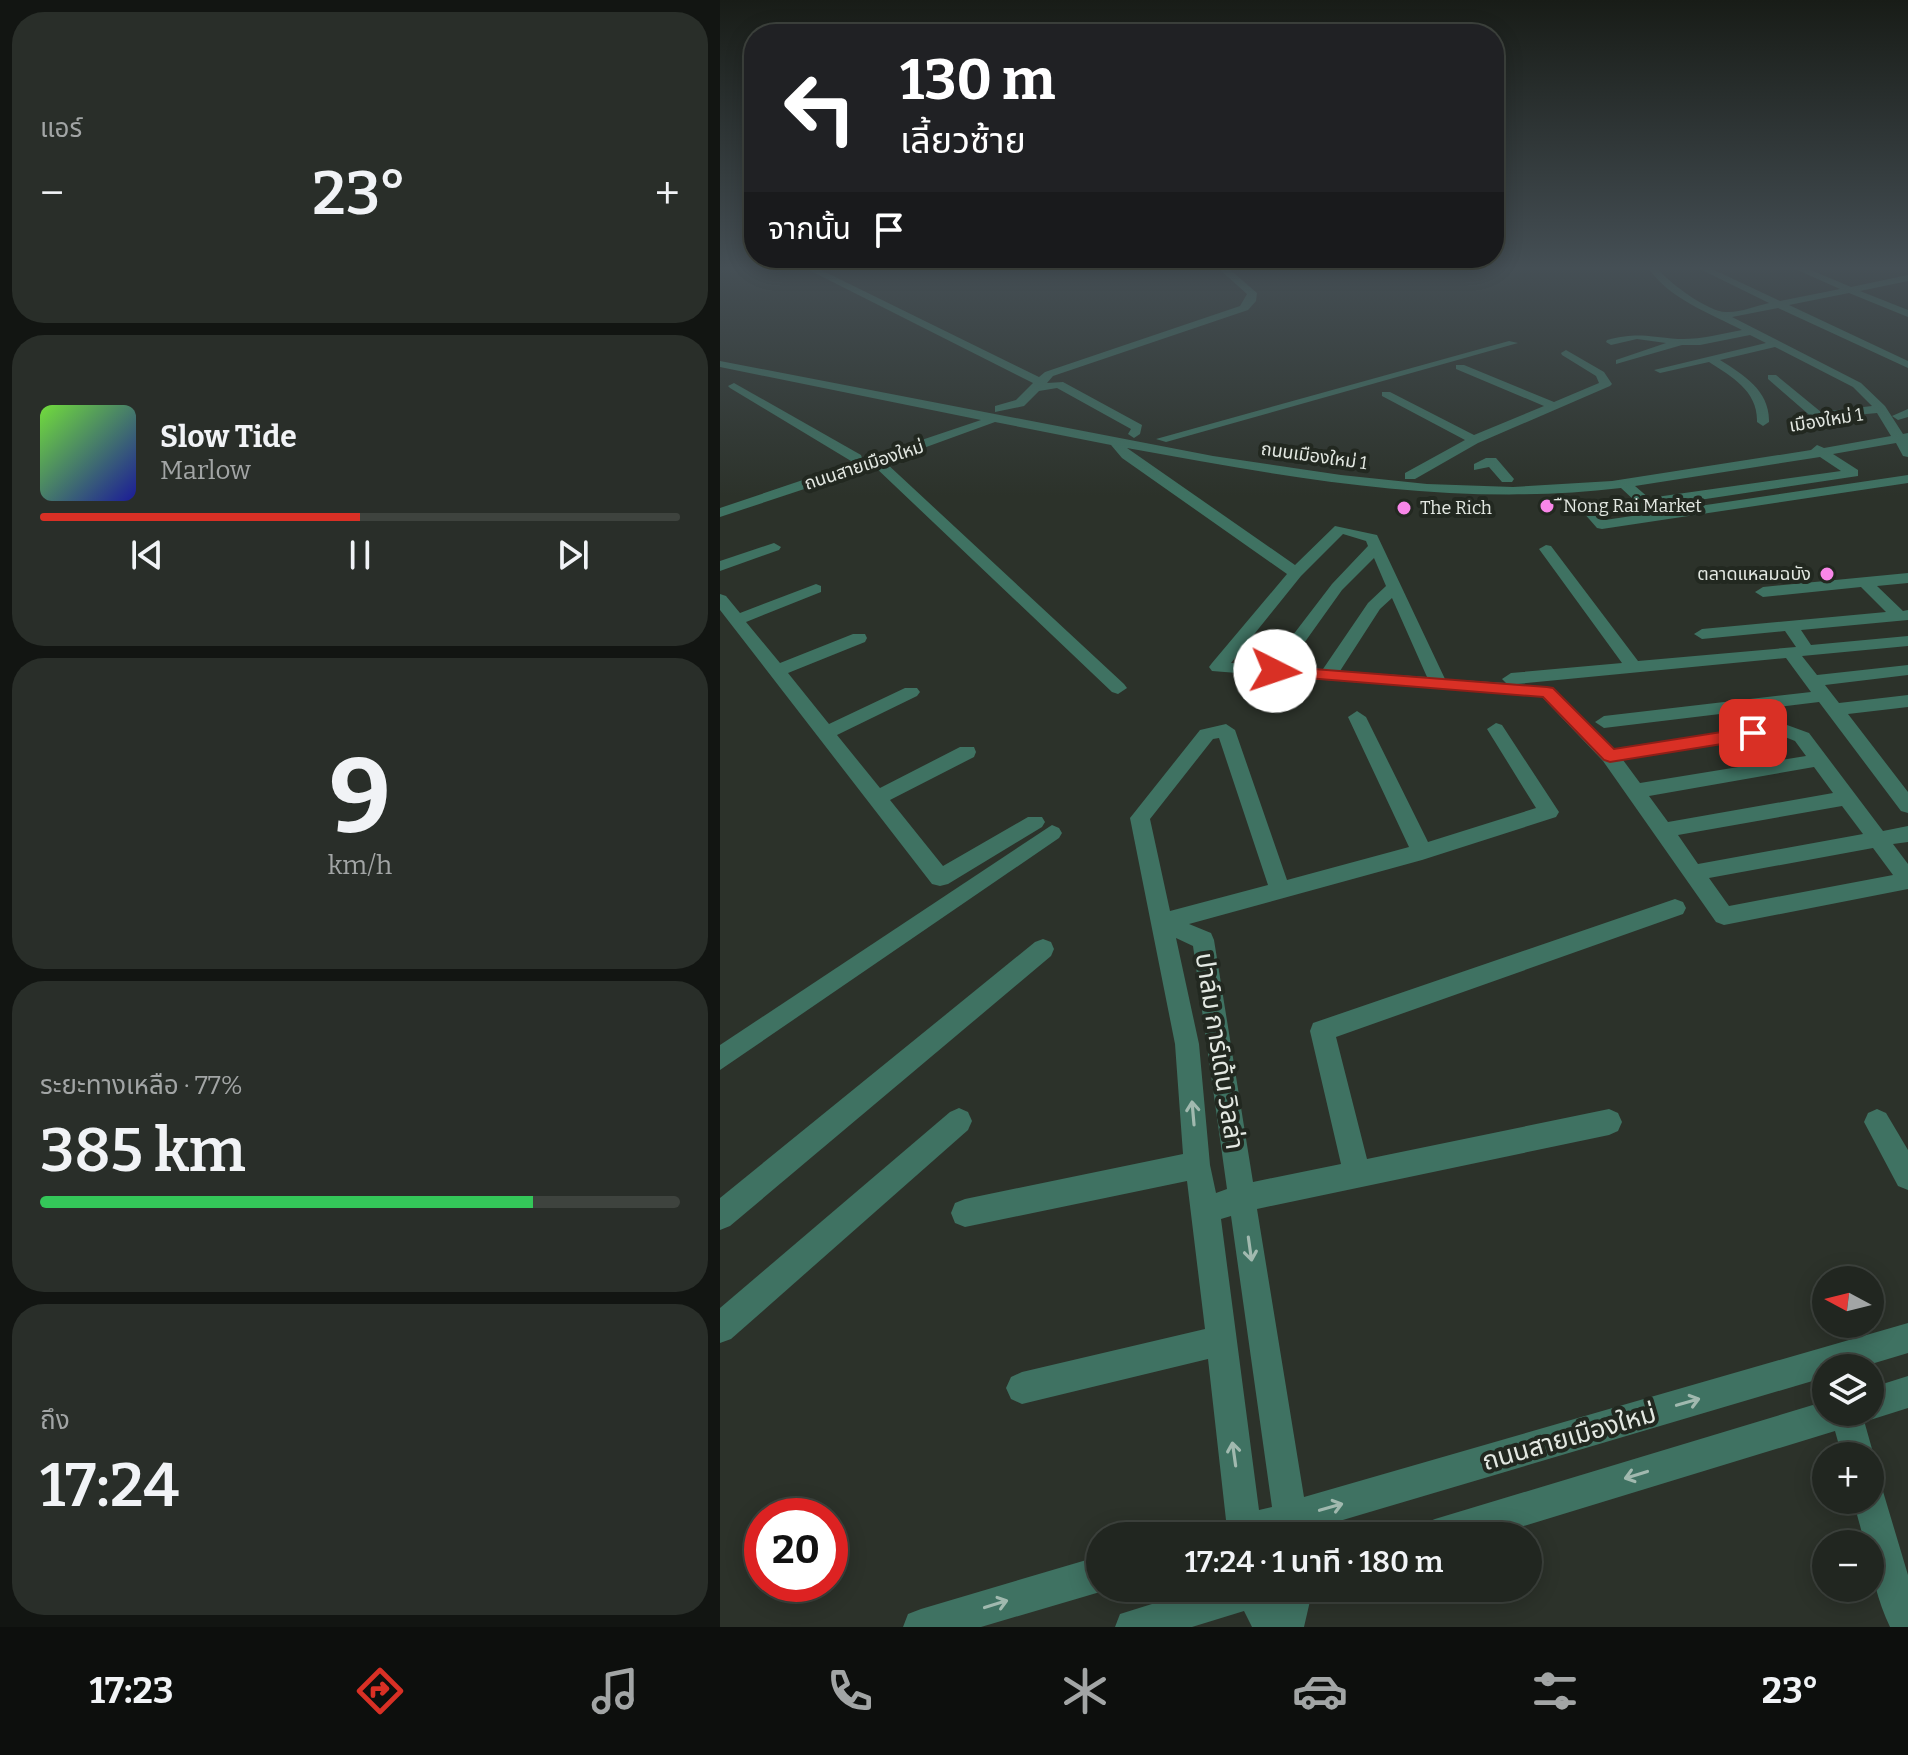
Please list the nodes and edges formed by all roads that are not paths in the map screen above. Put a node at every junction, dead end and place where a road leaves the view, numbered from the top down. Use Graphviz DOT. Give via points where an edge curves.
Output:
graph roads {
  1 [pos="958,344"];
  2 [pos="1136,344"];
  3 [pos="1510,344"];
  4 [pos="1675,344"];
  5 [pos="1774,344"];
  6 [pos="1780,344"];
  7 [pos="1789,344"];
  8 [pos="1863,344"];
  9 [pos="1566,353"];
  10 [pos="720,354"];
  11 [pos="1710,358"];
  12 [pos="1620,362"];
  13 [pos="720,364"];
  14 [pos="1908,365"];
  15 [pos="1460,367"];
  16 [pos="1660,370"];
  17 [pos="1772,377"];
  18 [pos="1038,385"];
  19 [pos="734,386"];
  20 [pos="1386,394"];
  21 [pos="1554,406"];
  22 [pos="1881,409"];
  23 [pos="993,412"];
  24 [pos="1763,422"];
  25 [pos="1903,427"];
  26 [pos="1134,434"];
  27 [pos="1162,439"];
  28 [pos="1474,440"];
  29 [pos="1115,442"];
  30 [pos="1807,442"];
  31 [pos="1753,450"];
  32 [pos="1821,452"];
  33 [pos="1908,453"];
  34 [pos="856,458"];
  35 [pos="876,461"];
  36 [pos="1479,467"];
  37 [pos="1410,476"];
  38 [pos="1507,479"];
  39 [pos="1908,479"];
  40 [pos="1625,484"];
  41 [pos="1646,503"];
  42 [pos="726,504"];
  43 [pos="774,547"];
  44 [pos="1376,547"];
  45 [pos="1546,549"];
  46 [pos="720,566"];
  47 [pos="1296,573"];
  48 [pos="1908,578"];
  49 [pos="1866,583"];
  50 [pos="1394,587"];
  51 [pos="816,589"];
  52 [pos="720,599"];
  53 [pos="1781,615"];
  54 [pos="1903,616"];
  55 [pos="736,620"];
  56 [pos="1702,634"];
  57 [pos="859,638"];
  58 [pos="1908,641"];
  59 [pos="1799,652"];
  60 [pos="1635,669"];
  61 [pos="1908,670"];
  62 [pos="777,671"];
  63 [pos="1275,671"];
  64 [pos="1328,675"];
  65 [pos="1479,681"];
  66 [pos="1439,684"];
  67 [pos="1118,688"];
  68 [pos="911,692"];
  69 [pos="1823,695"];
  70 [pos="1908,701"];
  71 [pos="1357,717"];
  72 [pos="1604,722"];
  73 [pos="1496,729"];
  74 [pos="826,733"];
  75 [pos="967,752"];
  76 [pos="1610,756"];
  77 [pos="1819,760"];
  78 [pos="1635,791"];
  79 [pos="877,798"];
  80 [pos="1848,798"];
  81 [pos="1908,806"];
  82 [pos="1663,830"];
  83 [pos="1908,834"];
  84 [pos="1878,839"];
  85 [pos="1422,852"];
  86 [pos="1900,857"];
  87 [pos="1693,873"];
  88 [pos="1908,880"];
  89 [pos="1280,889"];
  90 [pos="1675,908"];
  91 [pos="1162,922"];
  92 [pos="1043,949"];
  93 [pos="720,1059"];
  94 [pos="959,1121"];
  95 [pos="1609,1122"];
  96 [pos="1877,1122"];
  97 [pos="1197,1165"];
  98 [pos="1357,1175"];
  99 [pos="1908,1176"];
  100 [pos="1243,1198"];
  101 [pos="1206,1210"];
  102 [pos="965,1213"];
  103 [pos="720,1216"];
  104 [pos="720,1328"];
  105 [pos="1908,1338"];
  106 [pos="1220,1341"];
  107 [pos="1861,1354"];
  108 [pos="1812,1370"];
  109 [pos="1022,1388"];
  110 [pos="1908,1392"];
  111 [pos="1884,1400"];
  112 [pos="1812,1422"];
  113 [pos="1874,1514"];
  114 [pos="1239,1522"];
  115 [pos="1291,1522"];
  116 [pos="1309,1522"];
  117 [pos="1481,1522"];
  118 [pos="1086,1578"];
  119 [pos="1213,1602"];
  120 [pos="1261,1602"];
  121 [pos="1292,1602"];
  122 [pos="1908,1624"];
  123 [pos="921,1627"];
  124 [pos="1133,1627"];
  125 [pos="1272,1627"];
  126 [pos="1286,1627"];
  1 -- 18 [label="street"];
  2 -- 18 [label="street" via="1049,374"];
  3 -- 27 [label="street"];
  4 -- 12 [label="street"];
  5 -- 11 [label="street"];
  6 -- 22 [label="street" via="1857,385"];
  7 -- 25 [label="street" via="1871,383"];
  8 -- 14 [label="street"];
  9 -- 21 [label="street" via="1600,374 1606,384"];
  10 -- 23 [label="street, ถนนเมืองใหม่ 1"];
  11 -- 16 [label="street"];
  11 -- 24 [label="street" via="1760,400"];
  13 -- 23 [label="street, ถนนเมืองใหม่ 1"];
  15 -- 21 [label="street"];
  17 -- 22 [label="street" via="1818,416"];
  18 -- 23 [label="street" via="1020,403"];
  18 -- 26 [label="street" via="1059,384 1138,428"];
  19 -- 34 [label="street"];
  20 -- 28 [label="street"];
  21 -- 28 [label="street"];
  22 -- 25 [label="street"];
  23 -- 26 [label="street, ถนนเมืองใหม่ 1"];
  23 -- 29 [label="street, ถนนเมืองใหม่ 1"];
  23 -- 34 [label="street, ถนนสายเมืองใหม่"];
  23 -- 35 [label="street, ถนนสายเมืองใหม่" via="974,428"];
  25 -- 30 [label="street, เมืองใหม่ 1"];
  25 -- 32 [label="street, ถนนเมืองใหม่ 1"];
  25 -- 33 [label="street"];
  26 -- 27 [label="street, ถนนเมืองใหม่ 1"];
  27 -- 37 [label="street, ถนนเมืองใหม่ 1"];
  28 -- 37 [label="street"];
  29 -- 40 [label="street, ถนนเมืองใหม่ 1" via="1285,472 1444,489 1553,490"];
  29 -- 47 [label="street"];
  30 -- 31 [label="street, เมืองใหม่ 1"];
  30 -- 32 [label="street"];
  31 -- 38 [label="street, ถนนเมืองใหม่ 1" via="1615,472"];
  32 -- 40 [label="street, ถนนเมืองใหม่ 1"];
  32 -- 41 [label="street" via="1853,473"];
  34 -- 42 [label="street, ถนนสายเมืองใหม่"];
  35 -- 42 [label="street, ถนนสายเมืองใหม่"];
  35 -- 67 [label="street"];
  36 -- 38 [label="street" via="1491,461"];
  37 -- 38 [label="street, ถนนเมืองใหม่ 1"];
  39 -- 41 [label="street" via="1602,525 1590,512"];
  40 -- 41 [label="street"];
  43 -- 46 [label="street"];
  44 -- 47 [label="street" via="1372,538 1340,529"];
  44 -- 50 [label="street"];
  44 -- 63 [label="street" via="1337,587"];
  45 -- 60 [label="street"];
  47 -- 63 [label="street" via="1218,667"];
  48 -- 49 [label="street"];
  49 -- 53 [label="street" via="1763,592"];
  49 -- 54 [label="street"];
  50 -- 64 [label="street" via="1374,606"];
  50 -- 66 [label="street"];
  51 -- 55 [label="street"];
  52 -- 55 [label="street"];
  53 -- 54 [label="street"];
  53 -- 56 [label="street"];
  53 -- 59 [label="street"];
  55 -- 62 [label="street"];
  57 -- 62 [label="street"];
  58 -- 59 [label="street"];
  59 -- 60 [label="street"];
  59 -- 69 [label="street"];
  60 -- 65 [label="street"];
  61 -- 69 [label="street"];
  62 -- 74 [label="street"];
  63 -- 64 [label="street"];
  64 -- 66 [label="street"];
  66 -- 76 [label="street" via="1547,692"];
  68 -- 74 [label="street"];
  69 -- 70 [label="street"];
  69 -- 72 [label="street"];
  69 -- 81 [label="street"];
  71 -- 85 [label="street"];
  73 -- 85 [label="street" via="1549,812"];
  74 -- 79 [label="street"];
  75 -- 79 [label="street"];
  76 -- 77 [label="street" via="1781,729 1802,737"];
  76 -- 78 [label="street"];
  77 -- 78 [label="street"];
  77 -- 80 [label="street"];
  78 -- 82 [label="street"];
  79 -- 93 [label="street" via="940,878 1044,827"];
  80 -- 82 [label="street"];
  80 -- 84 [label="street"];
  82 -- 87 [label="street"];
  83 -- 84 [label="street"];
  84 -- 86 [label="street"];
  84 -- 87 [label="street"];
  85 -- 89 [label="street"];
  86 -- 88 [label="street"];
  87 -- 88 [label="street" via="1724,916"];
  89 -- 91 [label="street"];
  89 -- 91 [label="street" via="1226,730 1207,734 1140,818"];
  90 -- 98 [label="street" via="1322,1031"];
  97 -- 91 [label="street, ปาล์ม การ์เด้น วิลล่า, one-way" via="1187,1044"];
  91 -- 100 [label="street, ปาล์ม การ์เด้น วิลล่า" via="1203,940"];
  92 -- 103 [label="street"];
  94 -- 104 [label="street"];
  95 -- 98 [label="street"];
  96 -- 99 [label="street"];
  97 -- 101 [label="street, ปาล์ม การ์เด้น วิลล่า"];
  97 -- 102 [label="street"];
  98 -- 100 [label="street"];
  100 -- 101 [label="street"];
  100 -- 115 [label="street, ปาล์ม การ์เด้น วิลล่า, one-way"];
  101 -- 106 [label="street, ปาล์ม การ์เด้น วิลล่า"];
  105 -- 107 [label="street, ถนนสายเมืองใหม่"];
  106 -- 109 [label="street"];
  114 -- 106 [label="street, ปาล์ม การ์เด้น วิลล่า, one-way"];
  116 -- 108 [label="street, ถนนสายเมืองใหม่, one-way"];
  110 -- 111 [label="street"];
  112 -- 117 [label="street, one-way"];
  113 -- 122 [label="street"];
  123 -- 118 [label="street, one-way"];
  119 -- 124 [label="street"];
  120 -- 125 [label="street"];
  121 -- 126 [label="street"];
}
